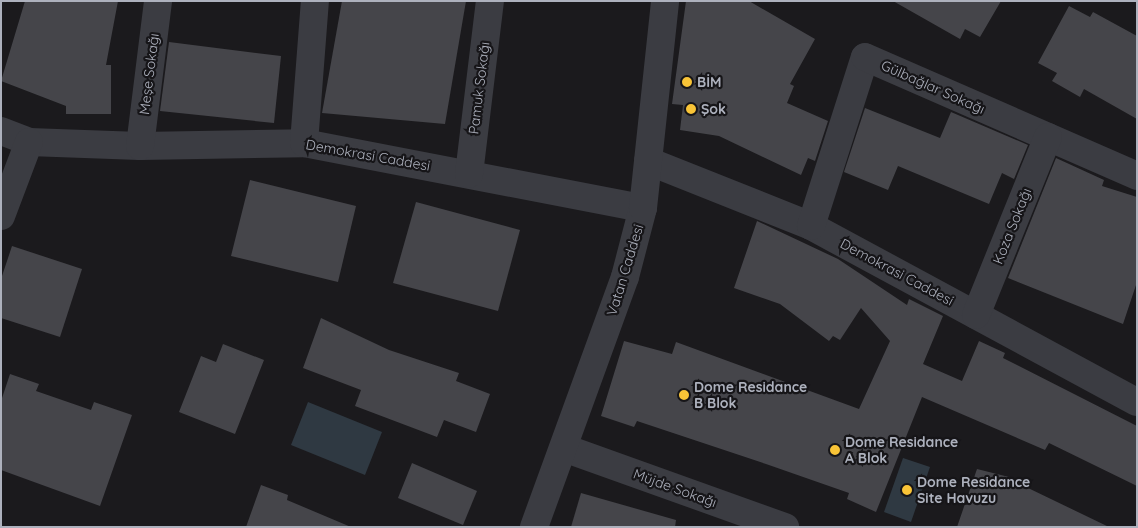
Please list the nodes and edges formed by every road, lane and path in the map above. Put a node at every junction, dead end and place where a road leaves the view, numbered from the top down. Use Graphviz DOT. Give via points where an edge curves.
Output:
graph roads {
  1 [pos="158,1"];
  2 [pos="315,1"];
  3 [pos="490,1"];
  4 [pos="665,1"];
  5 [pos="1,132"];
  6 [pos="1048,137"];
  7 [pos="29,142"];
  8 [pos="304,143"];
  9 [pos="140,146"];
  10 [pos="648,162"];
  11 [pos="469,174"];
  12 [pos="1137,176"];
  13 [pos="643,208"];
  14 [pos="1,216"];
  15 [pos="811,226"];
  16 [pos="976,315"];
  17 [pos="1136,399"];
  18 [pos="564,448"];
  19 [pos="534,527"];
  20 [pos="785,527"];
  1 -- 9 [label="street, Meşe Sokağı"];
  2 -- 8 [label="street"];
  3 -- 11 [label="street, Pamuk Sokağı"];
  4 -- 10 [label="street, Vatan Caddesi"];
  5 -- 7 [label="street, Demokrasi Caddesi"];
  6 -- 12 [label="street, Gülbağlar Sokağı"];
  6 -- 15 [label="street, Gülbağlar Sokağı" via="865,57"];
  6 -- 16 [label="street, Koza Sokağı"];
  7 -- 9 [label="street, Demokrasi Caddesi"];
  7 -- 14 [label="street"];
  8 -- 9 [label="street, Demokrasi Caddesi"];
  8 -- 11 [label="street, Demokrasi Caddesi"];
  10 -- 13 [label="street, Vatan Caddesi"];
  10 -- 15 [label="street, Demokrasi Caddesi"];
  11 -- 13 [label="street, Demokrasi Caddesi"];
  13 -- 18 [label="street, Vatan Caddesi" via="625,277"];
  15 -- 16 [label="street, Demokrasi Caddesi"];
  16 -- 17 [label="street, Demokrasi Caddesi"];
  18 -- 19 [label="street, Vatan Caddesi"];
  18 -- 20 [label="street, Müjde Sokağı"];
}
